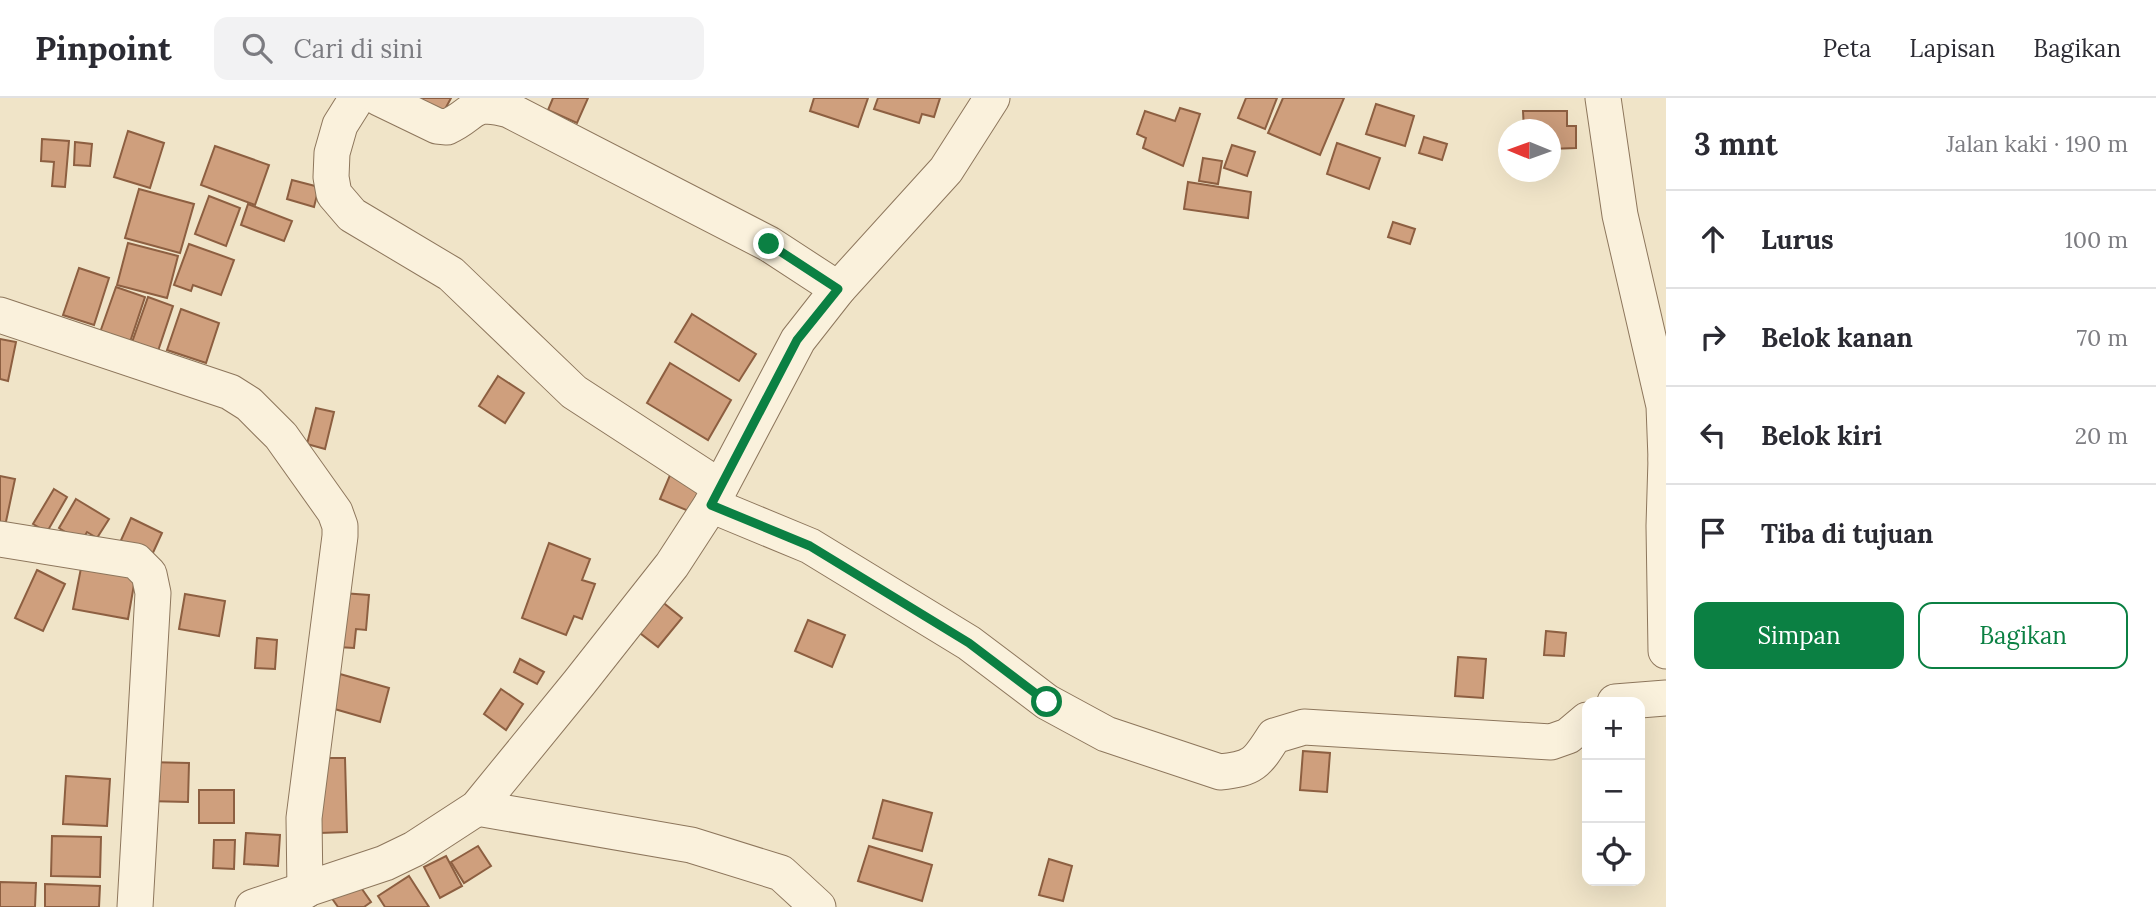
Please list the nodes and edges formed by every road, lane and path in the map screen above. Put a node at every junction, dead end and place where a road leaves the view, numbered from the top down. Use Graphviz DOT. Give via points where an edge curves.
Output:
graph roads {
  1 [pos="358,98"];
  2 [pos="379,98"];
  3 [pos="992,98"];
  4 [pos="1603,98"];
  5 [pos="838,289"];
  6 [pos="0,315"];
  7 [pos="1666,459"];
  8 [pos="716,496"];
  9 [pos="0,539"];
  10 [pos="1666,651"];
  11 [pos="1666,698"];
  12 [pos="1645,700"];
  13 [pos="1582,724"];
  14 [pos="477,808"];
  15 [pos="305,891"];
  16 [pos="259,906"];
  17 [pos="135,907"];
  18 [pos="818,907"];
  1 -- 8 [label="street" via="340,125 332,153 334,194 352,215 450,274 574,392"];
  2 -- 5 [label="street" via="447,127 482,107 509,110 769,244"];
  3 -- 5 [label="street" via="946,170"];
  4 -- 7 [label="street" via="1620,215 1664,406"];
  5 -- 8 [label="street" via="797,340"];
  6 -- 15 [label="street" via="230,391 281,436 335,512 340,536 304,818"];
  7 -- 10 [label="street"];
  8 -- 13 [label="street" via="810,546 969,643 1047,702 1106,734 1220,772 1249,766 1274,736 1304,727 1551,741 1568,736"];
  8 -- 14 [label="street" via="664,575"];
  9 -- 17 [label="street" via="136,561 149,574 153,593"];
  11 -- 12 [label="street"];
  14 -- 15 [label="street" via="385,863"];
  14 -- 18 [label="street" via="691,845 781,873"];
  15 -- 16 [label="street"];
}
